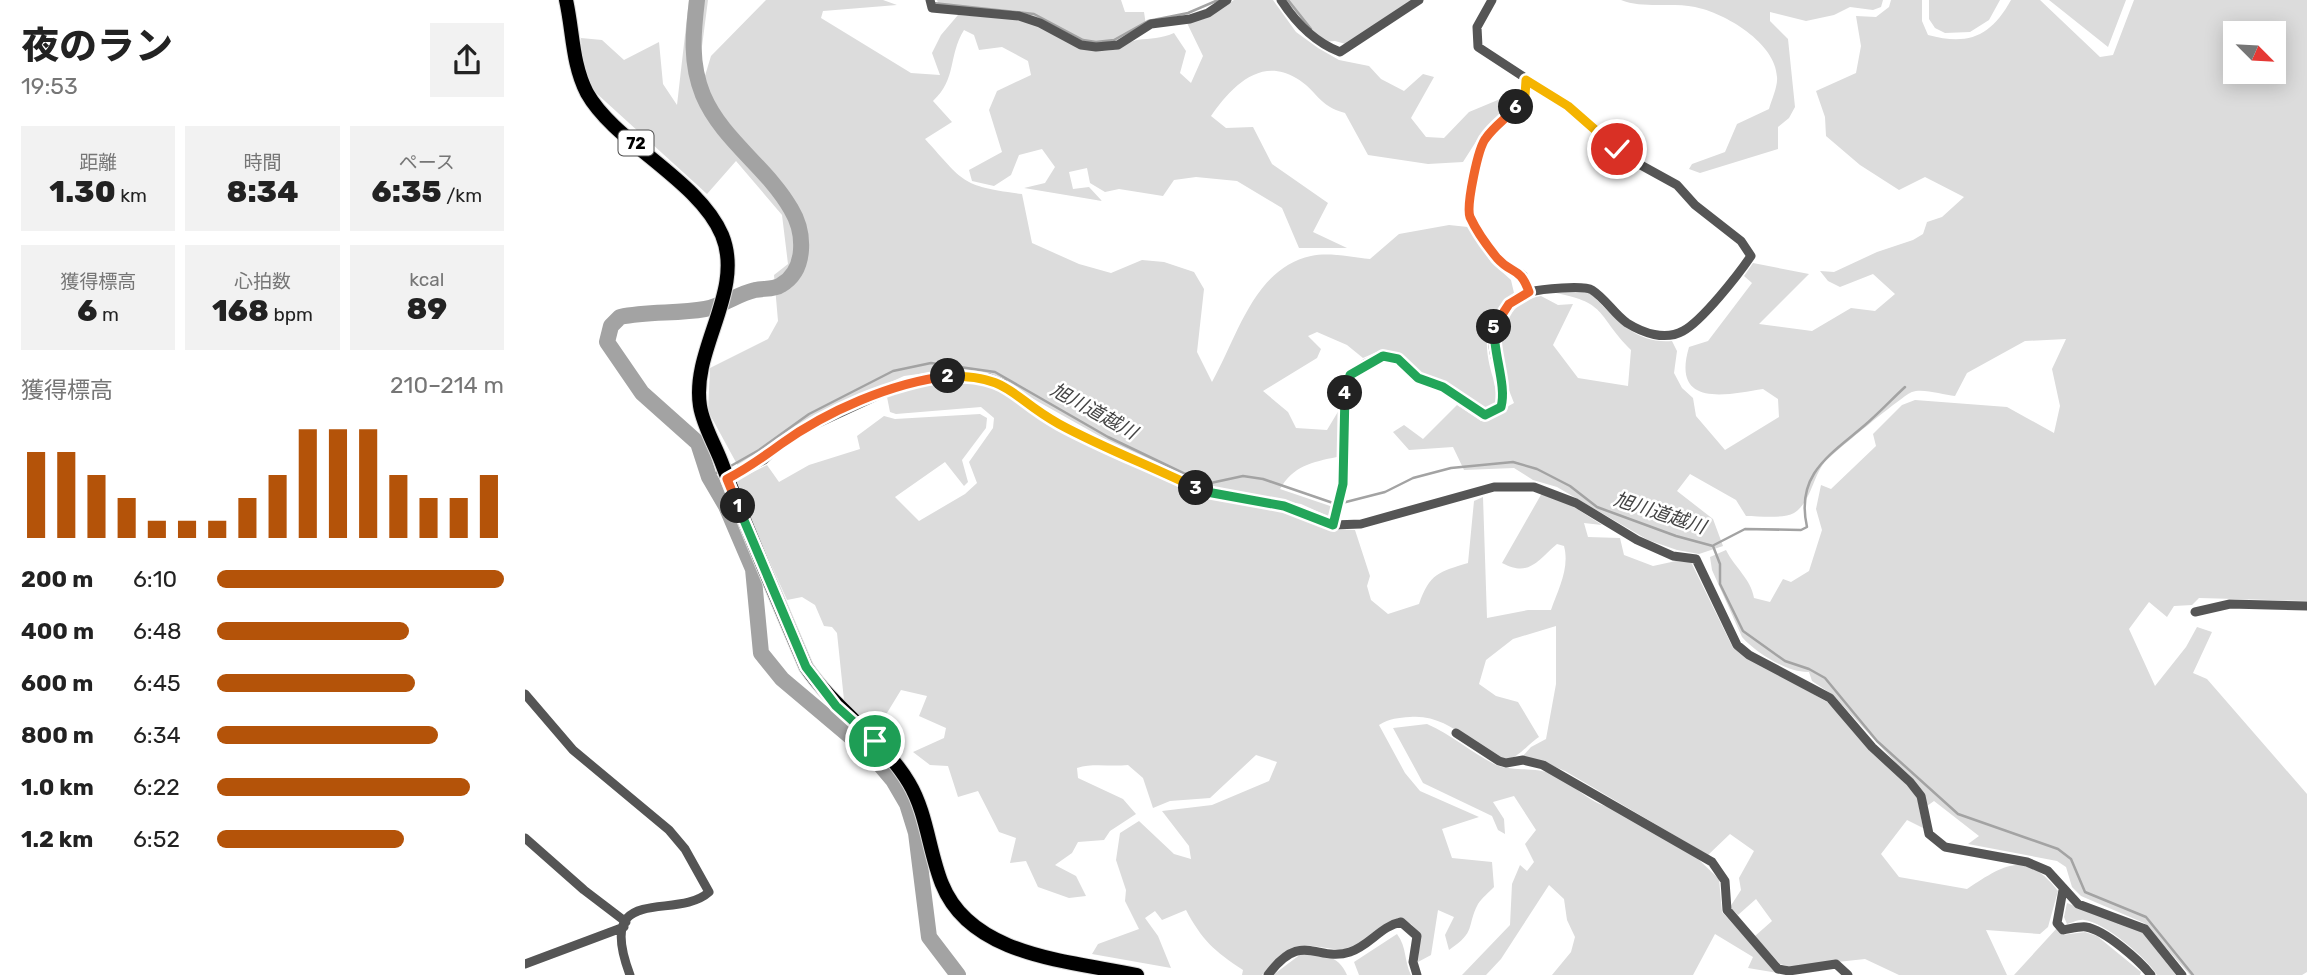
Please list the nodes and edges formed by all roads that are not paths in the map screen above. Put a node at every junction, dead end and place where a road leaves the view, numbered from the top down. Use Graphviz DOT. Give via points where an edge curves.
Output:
graph roads {
  1 [pos="566,0"];
  2 [pos="930,0"];
  3 [pos="1227,0"];
  4 [pos="1281,0"];
  5 [pos="1419,0"];
  6 [pos="1492,0"];
  7 [pos="1526,80"];
  8 [pos="1529,292"];
  9 [pos="724,471"];
  10 [pos="1333,525"];
  11 [pos="2307,607"];
  12 [pos="2195,612"];
  13 [pos="525,694"];
  14 [pos="1456,733"];
  15 [pos="525,838"];
  16 [pos="2063,890"];
  17 [pos="625,924"];
  18 [pos="525,964"];
  19 [pos="630,975"];
  20 [pos="1137,975"];
  21 [pos="1268,975"];
  22 [pos="1417,975"];
  23 [pos="1848,975"];
  24 [pos="2151,975"];
  25 [pos="2182,975"];
  1 -- 9 [label="main road, 72" via="578,70 588,94 712,216 727,251 727,274 700,389 703,416"];
  2 -- 3 [label="street" via="932,8 1019,16 1081,45 1096,47 1118,45 1151,24 1208,13"];
  4 -- 5 [label="street" via="1307,32 1340,52"];
  6 -- 7 [label="street" via="1477,27 1478,47"];
  7 -- 8 [label="street" via="1525,96 1485,138 1478,153 1469,215 1498,259 1523,275"];
  7 -- 8 [label="street" via="1568,106 1628,158 1677,185 1751,256 1684,331 1672,335 1657,336 1626,322 1584,286"];
  8 -- 10 [label="street" via="1509,304 1494,327 1504,396 1501,407 1485,415 1443,387 1418,378 1398,359 1383,356 1350,375 1345,392 1343,484"];
  9 -- 10 [label="street" via="764,460 810,427 879,395 925,379 989,378 1058,423 1207,492 1284,506"];
  9 -- 20 [label="main road, 72" via="806,667 822,691 887,753 908,782 943,889 959,912 983,933 1014,948"];
  10 -- 16 [label="street" via="1360,524 1494,487 1534,487 1576,503 1637,540 1673,556 1696,559 1737,645 1830,698 1920,796 1929,834 1945,847 2027,862 2048,871"];
  11 -- 12 [label="street" via="2230,604"];
  13 -- 17 [label="street" via="573,750 669,830 709,892 700,900 637,909"];
  14 -- 23 [label="street" via="1499,761 1523,760 1566,776 1712,862 1725,881 1727,910 1778,969 1836,964"];
  15 -- 17 [label="street"];
  16 -- 24 [label="street" via="2057,923 2063,930 2086,927 2099,932"];
  16 -- 25 [label="street" via="2078,904 2145,929"];
  17 -- 18 [label="street"];
  17 -- 19 [label="street" via="622,940"];
  21 -- 22 [label="street" via="1287,956 1303,949 1353,952 1401,922 1417,936 1412,962"];
}
